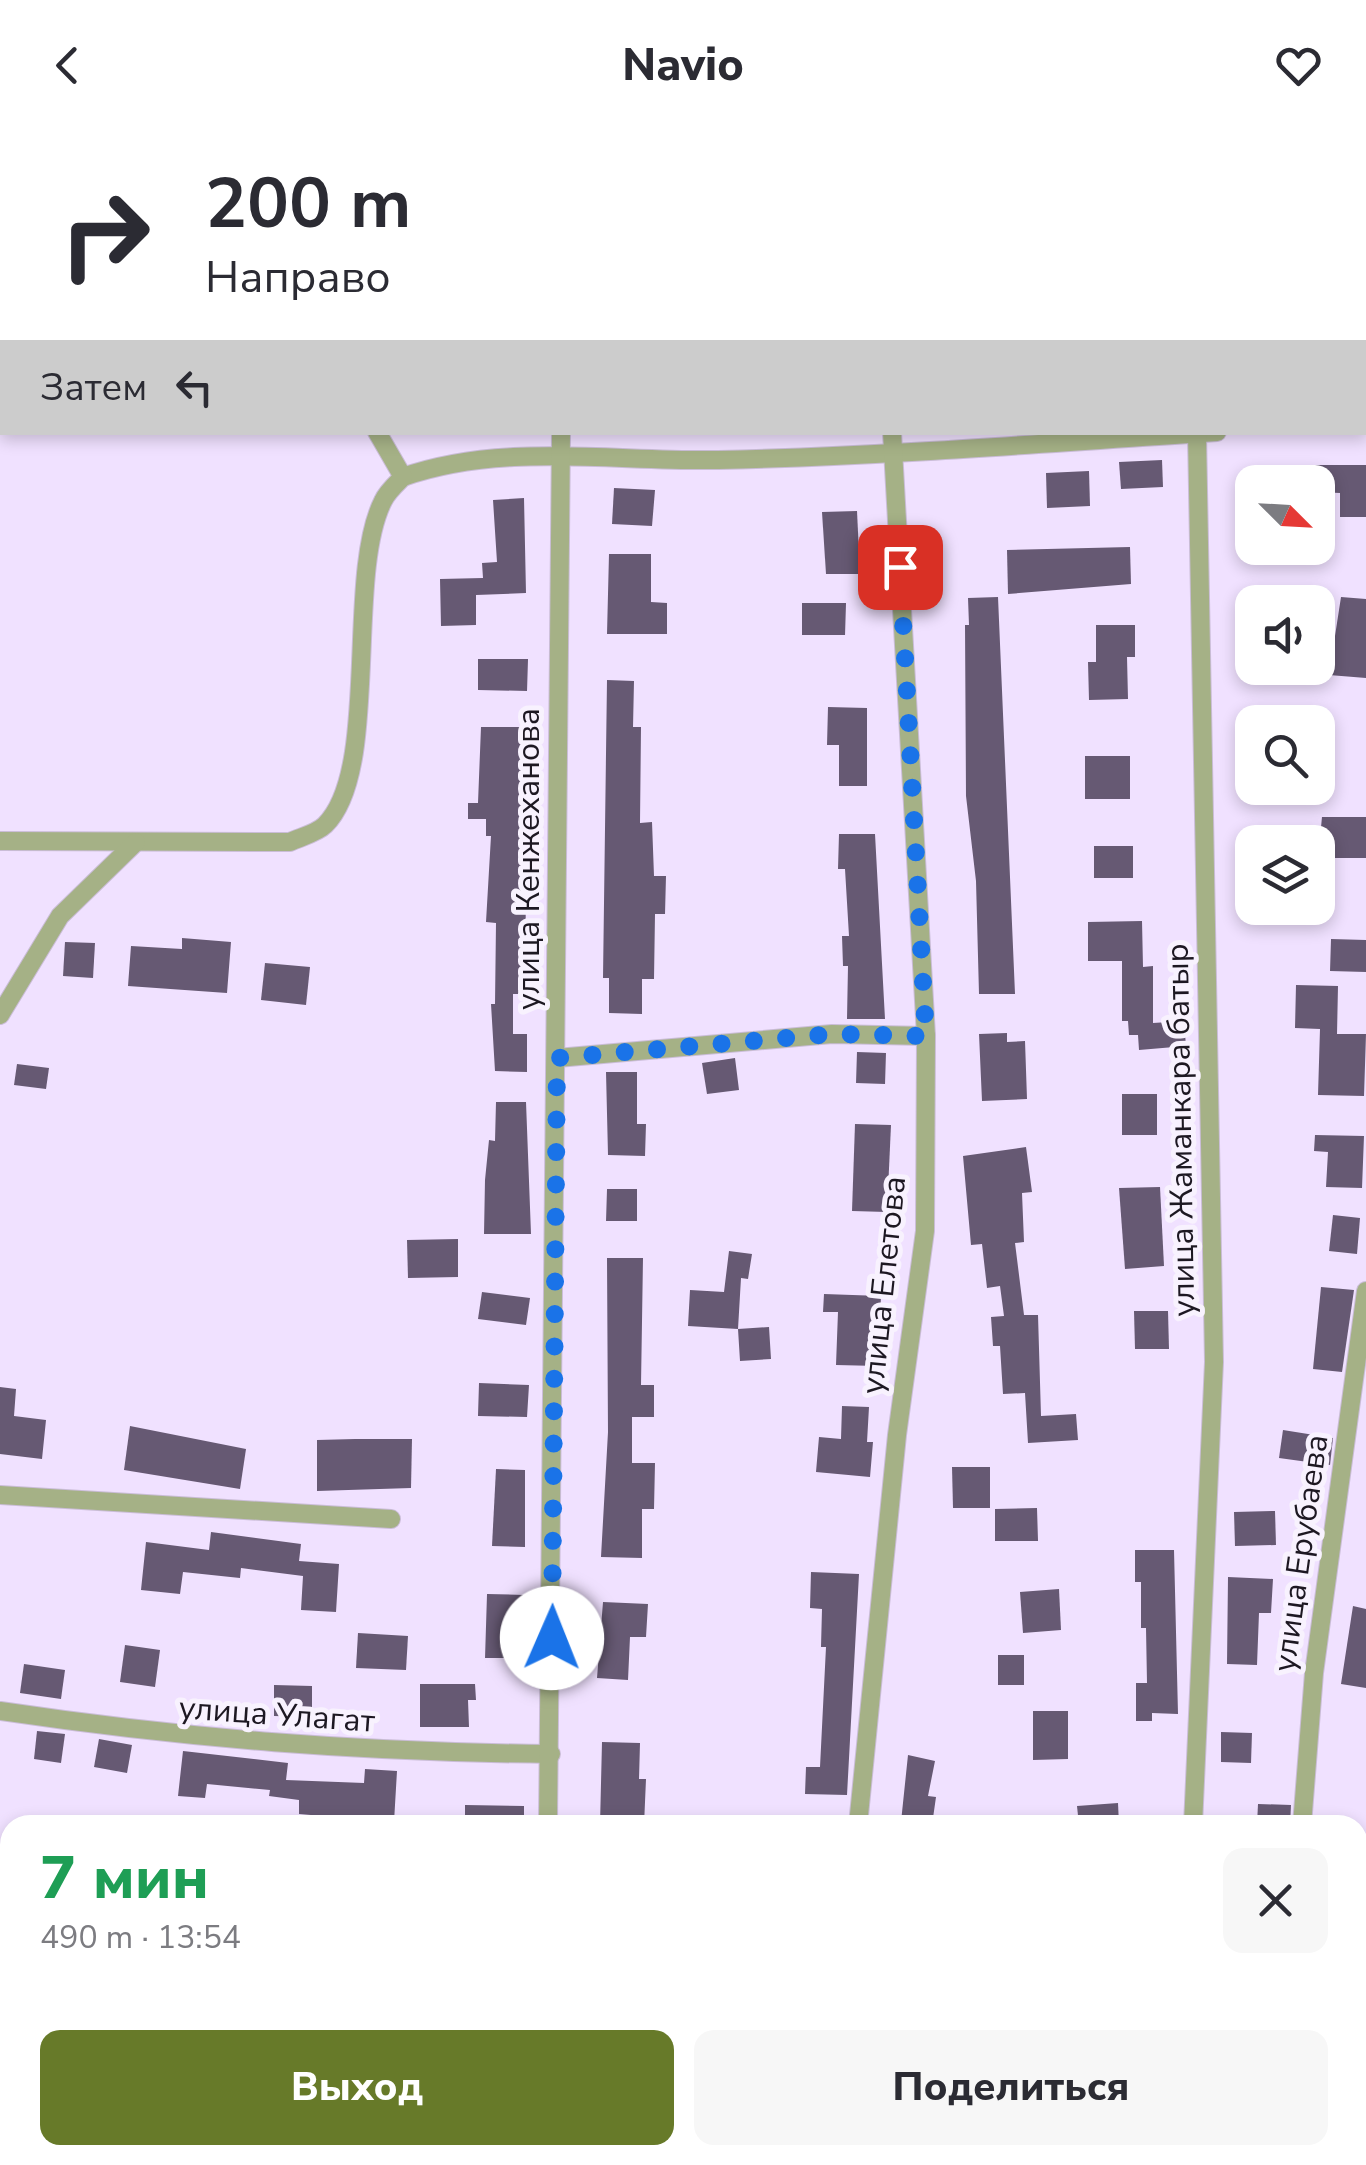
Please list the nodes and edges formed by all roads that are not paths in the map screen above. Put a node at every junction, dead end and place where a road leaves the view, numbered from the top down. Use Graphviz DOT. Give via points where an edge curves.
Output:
graph roads {
  1 [pos="379,435"];
  2 [pos="561,435"];
  3 [pos="1134,435"];
  4 [pos="1197,435"];
  5 [pos="892,441"];
  6 [pos="561,458"];
  7 [pos="403,477"];
  8 [pos="0,841"];
  9 [pos="136,842"];
  10 [pos="0,1015"];
  11 [pos="926,1036"];
  12 [pos="557,1058"];
  13 [pos="1366,1291"];
  14 [pos="0,1495"];
  15 [pos="392,1519"];
  16 [pos="0,1711"];
  17 [pos="551,1754"];
  18 [pos="548,1815"];
  19 [pos="859,1815"];
  20 [pos="1193,1815"];
  21 [pos="1303,1815"];
  1 -- 7 [label="street"];
  2 -- 6 [label="street, улица Кенжеханова"];
  3 -- 5 [label="street"];
  4 -- 20 [label="street, улица Жаманкара батыр" via="1214,1362"];
  5 -- 6 [label="street" via="718,460"];
  5 -- 11 [label="street, улица Елетова"];
  6 -- 7 [label="street" via="440,464"];
  6 -- 12 [label="street, улица Кенжеханова"];
  7 -- 9 [label="street" via="384,499 372,536 354,744 343,796 324,826 290,842"];
  8 -- 9 [label="street"];
  9 -- 10 [label="street" via="60,916"];
  11 -- 12 [label="street" via="832,1034"];
  11 -- 19 [label="street, улица Елетова" via="925,1232"];
  12 -- 17 [label="street, улица Кенжеханова"];
  13 -- 21 [label="street, улица Ерубаева" via="1314,1672"];
  14 -- 15 [label="street"];
  16 -- 17 [label="street, улица Улагат" via="172,1736 384,1752"];
  17 -- 18 [label="street, улица Кенжеханова"];
}
